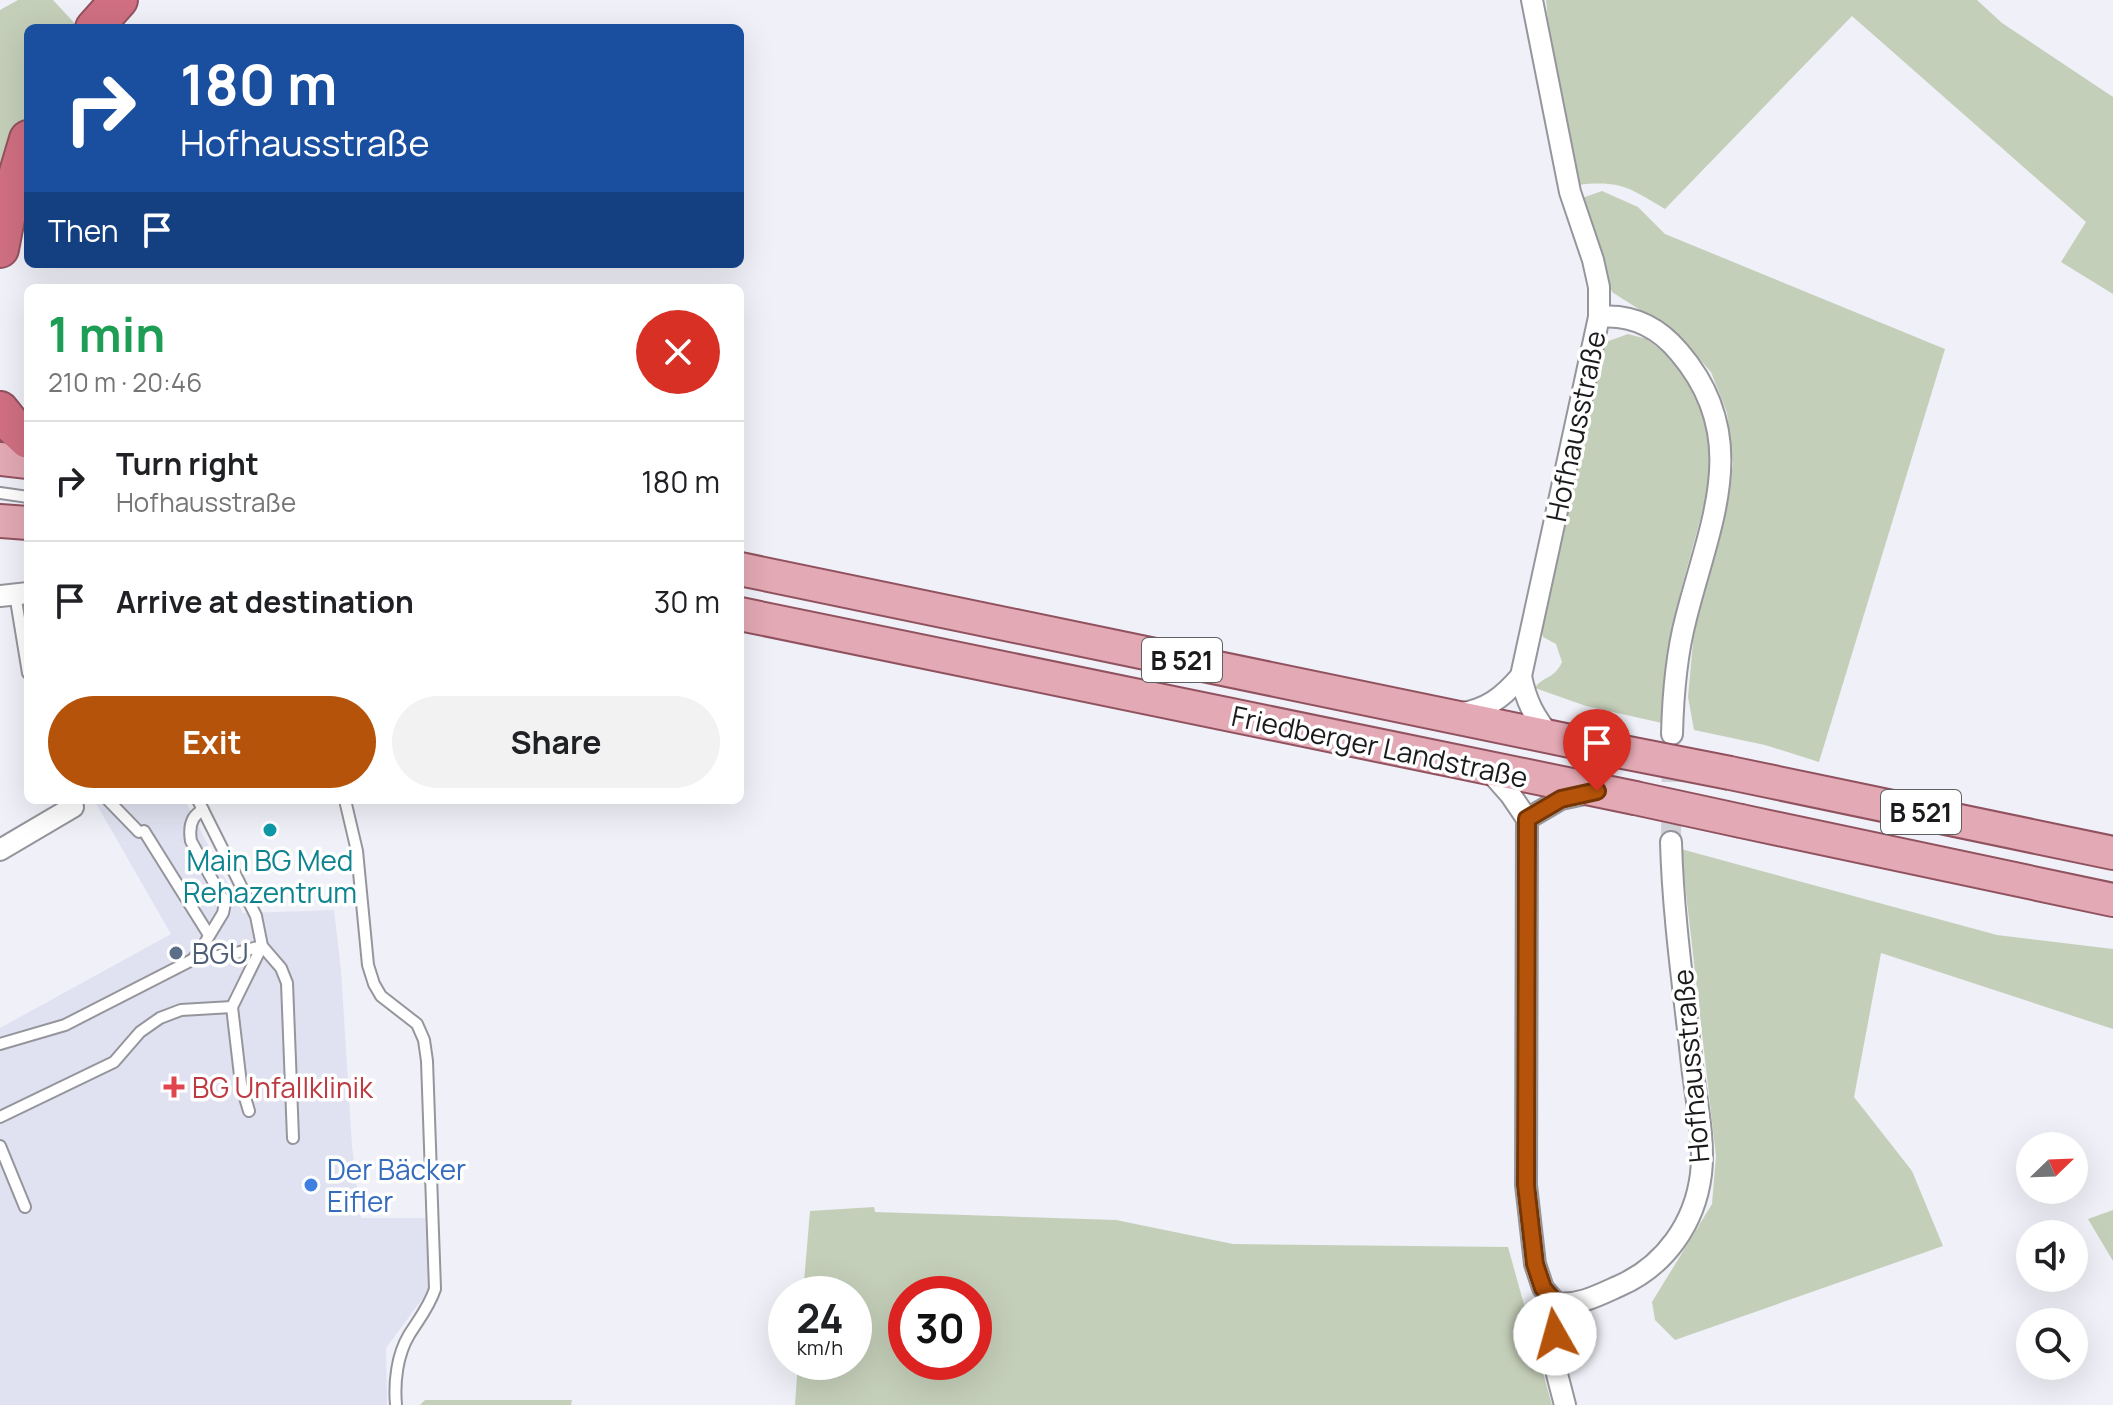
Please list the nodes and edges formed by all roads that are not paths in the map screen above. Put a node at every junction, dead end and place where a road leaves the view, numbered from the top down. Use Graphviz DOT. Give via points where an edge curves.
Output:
graph roads {
  1 [pos="119,0"];
  2 [pos="1532,0"];
  3 [pos="98,24"];
  4 [pos="24,152"];
  5 [pos="0,249"];
  6 [pos="1599,317"];
  7 [pos="0,410"];
  8 [pos="13,457"];
  9 [pos="0,493"];
  10 [pos="24,496"];
  11 [pos="0,521"];
  12 [pos="24,523"];
  13 [pos="744,570"];
  14 [pos="14,594"];
  15 [pos="744,615"];
  16 [pos="24,650"];
  17 [pos="1521,676"];
  18 [pos="1452,715"];
  19 [pos="1672,734"];
  20 [pos="1551,737"];
  21 [pos="1487,768"];
  22 [pos="1597,791"];
  23 [pos="112,804"];
  24 [pos="346,804"];
  25 [pos="200,805"];
  26 [pos="73,807"];
  27 [pos="1527,819"];
  28 [pos="1671,842"];
  29 [pos="0,850"];
  30 [pos="2113,853"];
  31 [pos="2113,900"];
  32 [pos="209,935"];
  33 [pos="262,946"];
  34 [pos="200,951"];
  35 [pos="232,1007"];
  36 [pos="0,1044"];
  37 [pos="249,1111"];
  38 [pos="0,1117"];
  39 [pos="293,1138"];
  40 [pos="0,1146"];
  41 [pos="25,1207"];
  42 [pos="1556,1303"];
  43 [pos="396,1405"];
  44 [pos="1565,1405"];
  1 -- 3 [label="highway"];
  2 -- 6 [label="street, Hofhausstraße" via="1570,192 1599,287"];
  4 -- 5 [label="highway"];
  6 -- 17 [label="street, Hofhausstraße"];
  6 -- 19 [label="street, Hofhausstraße" via="1621,315 1669,339 1695,370 1715,410 1721,441 1722,469 1676,672"];
  7 -- 8 [label="highway" via="12,425"];
  9 -- 10 [label="lane"];
  11 -- 12 [label="main road"];
  13 -- 18 [label="main road, Friedberger Landstraße / B 521"];
  14 -- 16 [label="lane"];
  15 -- 21 [label="main road, Friedberger Landstraße / B 521"];
  17 -- 18 [label="street" via="1495,702"];
  17 -- 20 [label="street, Hofhausstraße" via="1534,718"];
  18 -- 20 [label="main road, Friedberger Landstraße / B 521"];
  20 -- 30 [label="main road, Friedberger Landstraße / B 521, bridge"];
  21 -- 22 [label="main road, Friedberger Landstraße / B 521"];
  21 -- 27 [label="street"];
  22 -- 27 [label="street" via="1561,799"];
  22 -- 31 [label="main road, Friedberger Landstraße / B 521, bridge"];
  23 -- 32 [label="lane" via="142,832"];
  24 -- 43 [label="lane" via="357,851 368,965 381,996 417,1024 427,1061 435,1289 401,1351"];
  25 -- 32 [label="lane" via="189,831 191,841 225,903"];
  25 -- 33 [label="lane" via="256,916"];
  26 -- 29 [label="street"];
  27 -- 42 [label="street" via="1526,1185 1535,1264 1543,1288"];
  28 -- 42 [label="street, Hofhausstraße" via="1701,1174 1689,1216 1669,1252 1625,1284 1577,1303"];
  32 -- 34 [label="lane"];
  33 -- 34 [label="lane" via="218,956"];
  33 -- 35 [label="lane"];
  33 -- 39 [label="lane" via="287,983"];
  34 -- 36 [label="lane" via="192,960 65,1025"];
  35 -- 37 [label="lane"];
  35 -- 38 [label="lane" via="195,1007 160,1018 114,1062"];
  40 -- 41 [label="lane"];
  42 -- 44 [label="street" via="1557,1374"];
}
